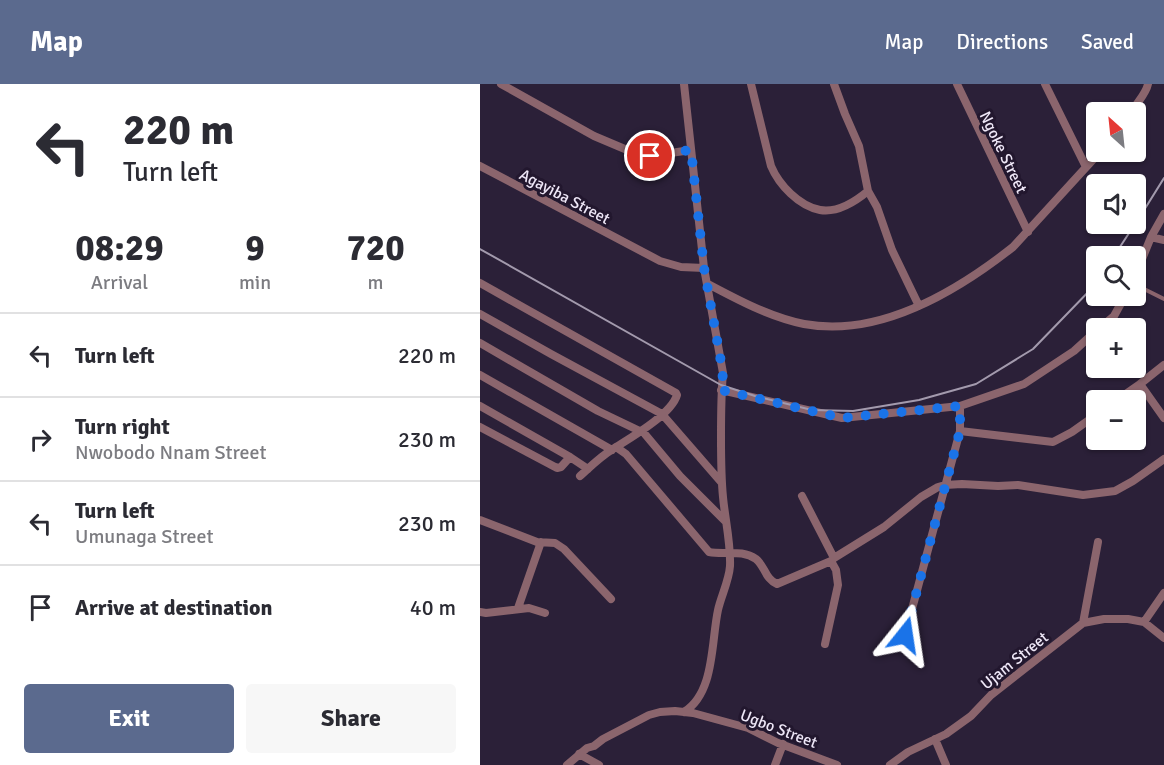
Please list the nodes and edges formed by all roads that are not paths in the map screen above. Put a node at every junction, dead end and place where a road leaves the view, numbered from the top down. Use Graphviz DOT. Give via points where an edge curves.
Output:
graph roads {
  1 [pos="501,84"];
  2 [pos="686,84"];
  3 [pos="751,84"];
  4 [pos="834,84"];
  5 [pos="957,84"];
  6 [pos="1045,84"];
  7 [pos="1149,84"];
  8 [pos="1138,102"];
  9 [pos="691,150"];
  10 [pos="1091,162"];
  11 [pos="480,166"];
  12 [pos="1086,167"];
  13 [pos="868,191"];
  14 [pos="1164,214"];
  15 [pos="1028,232"];
  16 [pos="1151,237"];
  17 [pos="1164,240"];
  18 [pos="1146,249"];
  19 [pos="704,268"];
  20 [pos="480,283"];
  21 [pos="708,284"];
  22 [pos="1146,290"];
  23 [pos="1164,299"];
  24 [pos="919,306"];
  25 [pos="480,314"];
  26 [pos="1086,340"];
  27 [pos="480,343"];
  28 [pos="1164,365"];
  29 [pos="480,375"];
  30 [pos="1140,384"];
  31 [pos="721,390"];
  32 [pos="1131,390"];
  33 [pos="480,406"];
  34 [pos="960,406"];
  35 [pos="662,414"];
  36 [pos="1164,418"];
  37 [pos="1086,422"];
  38 [pos="480,427"];
  39 [pos="960,431"];
  40 [pos="641,432"];
  41 [pos="614,448"];
  42 [pos="570,457"];
  43 [pos="1164,459"];
  44 [pos="588,469"];
  45 [pos="580,476"];
  46 [pos="721,482"];
  47 [pos="945,485"];
  48 [pos="802,496"];
  49 [pos="480,520"];
  50 [pos="725,521"];
  51 [pos="541,542"];
  52 [pos="1098,542"];
  53 [pos="730,553"];
  54 [pos="833,560"];
  55 [pos="1164,593"];
  56 [pos="611,599"];
  57 [pos="518,608"];
  58 [pos="480,612"];
  59 [pos="545,613"];
  60 [pos="1144,622"];
  61 [pos="1083,623"];
  62 [pos="905,635"];
  63 [pos="1164,638"];
  64 [pos="825,644"];
  65 [pos="684,711"];
  66 [pos="935,739"];
  67 [pos="783,744"];
  68 [pos="579,754"];
  69 [pos="567,765"];
  70 [pos="599,765"];
  71 [pos="775,765"];
  72 [pos="837,765"];
  73 [pos="890,765"];
  74 [pos="946,765"];
  1 -- 9 [label="street" via="594,136 639,155"];
  2 -- 9 [label="street"];
  3 -- 13 [label="street" via="771,166 791,195 821,210 856,201"];
  4 -- 13 [label="street" via="859,146"];
  5 -- 15 [label="street, Ngoke Street"];
  6 -- 12 [label="street"];
  7 -- 8 [label="street"];
  9 -- 19 [label="street"];
  10 -- 12 [label="street"];
  11 -- 19 [label="street, Agayiba Street" via="660,261"];
  12 -- 15 [label="street"];
  13 -- 24 [label="street"];
  14 -- 16 [label="street"];
  15 -- 24 [label="street" via="998,260"];
  16 -- 17 [label="street"];
  16 -- 18 [label="street"];
  19 -- 21 [label="street"];
  20 -- 35 [label="street" via="676,393 675,400"];
  21 -- 24 [label="street" via="769,313 819,326 862,325"];
  21 -- 31 [label="street" via="723,373"];
  22 -- 23 [label="lane"];
  25 -- 35 [label="street"];
  26 -- 34 [label="street" via="1024,384"];
  27 -- 40 [label="street"];
  28 -- 30 [label="street"];
  29 -- 41 [label="street"];
  30 -- 32 [label="street"];
  30 -- 36 [label="street"];
  31 -- 34 [label="street" via="842,418"];
  31 -- 46 [label="street"];
  33 -- 42 [label="street"];
  34 -- 39 [label="street"];
  35 -- 40 [label="street"];
  35 -- 46 [label="street"];
  37 -- 39 [label="street" via="1053,442"];
  38 -- 42 [label="street" via="557,468"];
  39 -- 47 [label="street"];
  40 -- 41 [label="street"];
  40 -- 50 [label="street"];
  41 -- 44 [label="street"];
  41 -- 53 [label="street" via="626,454 709,552"];
  42 -- 44 [label="street"];
  43 -- 47 [label="street" via="1115,491 1094,494 1018,485"];
  44 -- 45 [label="street"];
  46 -- 50 [label="street"];
  47 -- 54 [label="street" via="921,497"];
  47 -- 62 [label="street"];
  48 -- 54 [label="street"];
  49 -- 51 [label="street"];
  50 -- 53 [label="street"];
  51 -- 56 [label="street" via="560,545"];
  51 -- 57 [label="street"];
  52 -- 61 [label="street"];
  53 -- 54 [label="street" via="744,552 758,560 769,579 777,584"];
  53 -- 65 [label="street" via="707,680 700,696"];
  54 -- 64 [label="street" via="838,585"];
  55 -- 60 [label="street"];
  57 -- 58 [label="street"];
  57 -- 59 [label="street"];
  60 -- 61 [label="street" via="1104,619"];
  60 -- 63 [label="street"];
  61 -- 66 [label="street, Ujam Street" via="991,695 971,716"];
  65 -- 67 [label="street, Ugbo Street" via="748,728"];
  65 -- 68 [label="street, Ugbo Street" via="649,715"];
  66 -- 73 [label="street, Ujam Street"];
  66 -- 74 [label="street"];
  67 -- 71 [label="street"];
  67 -- 72 [label="street, Ugbo Street"];
  68 -- 69 [label="street, Ugbo Street"];
  68 -- 70 [label="street"];
}
